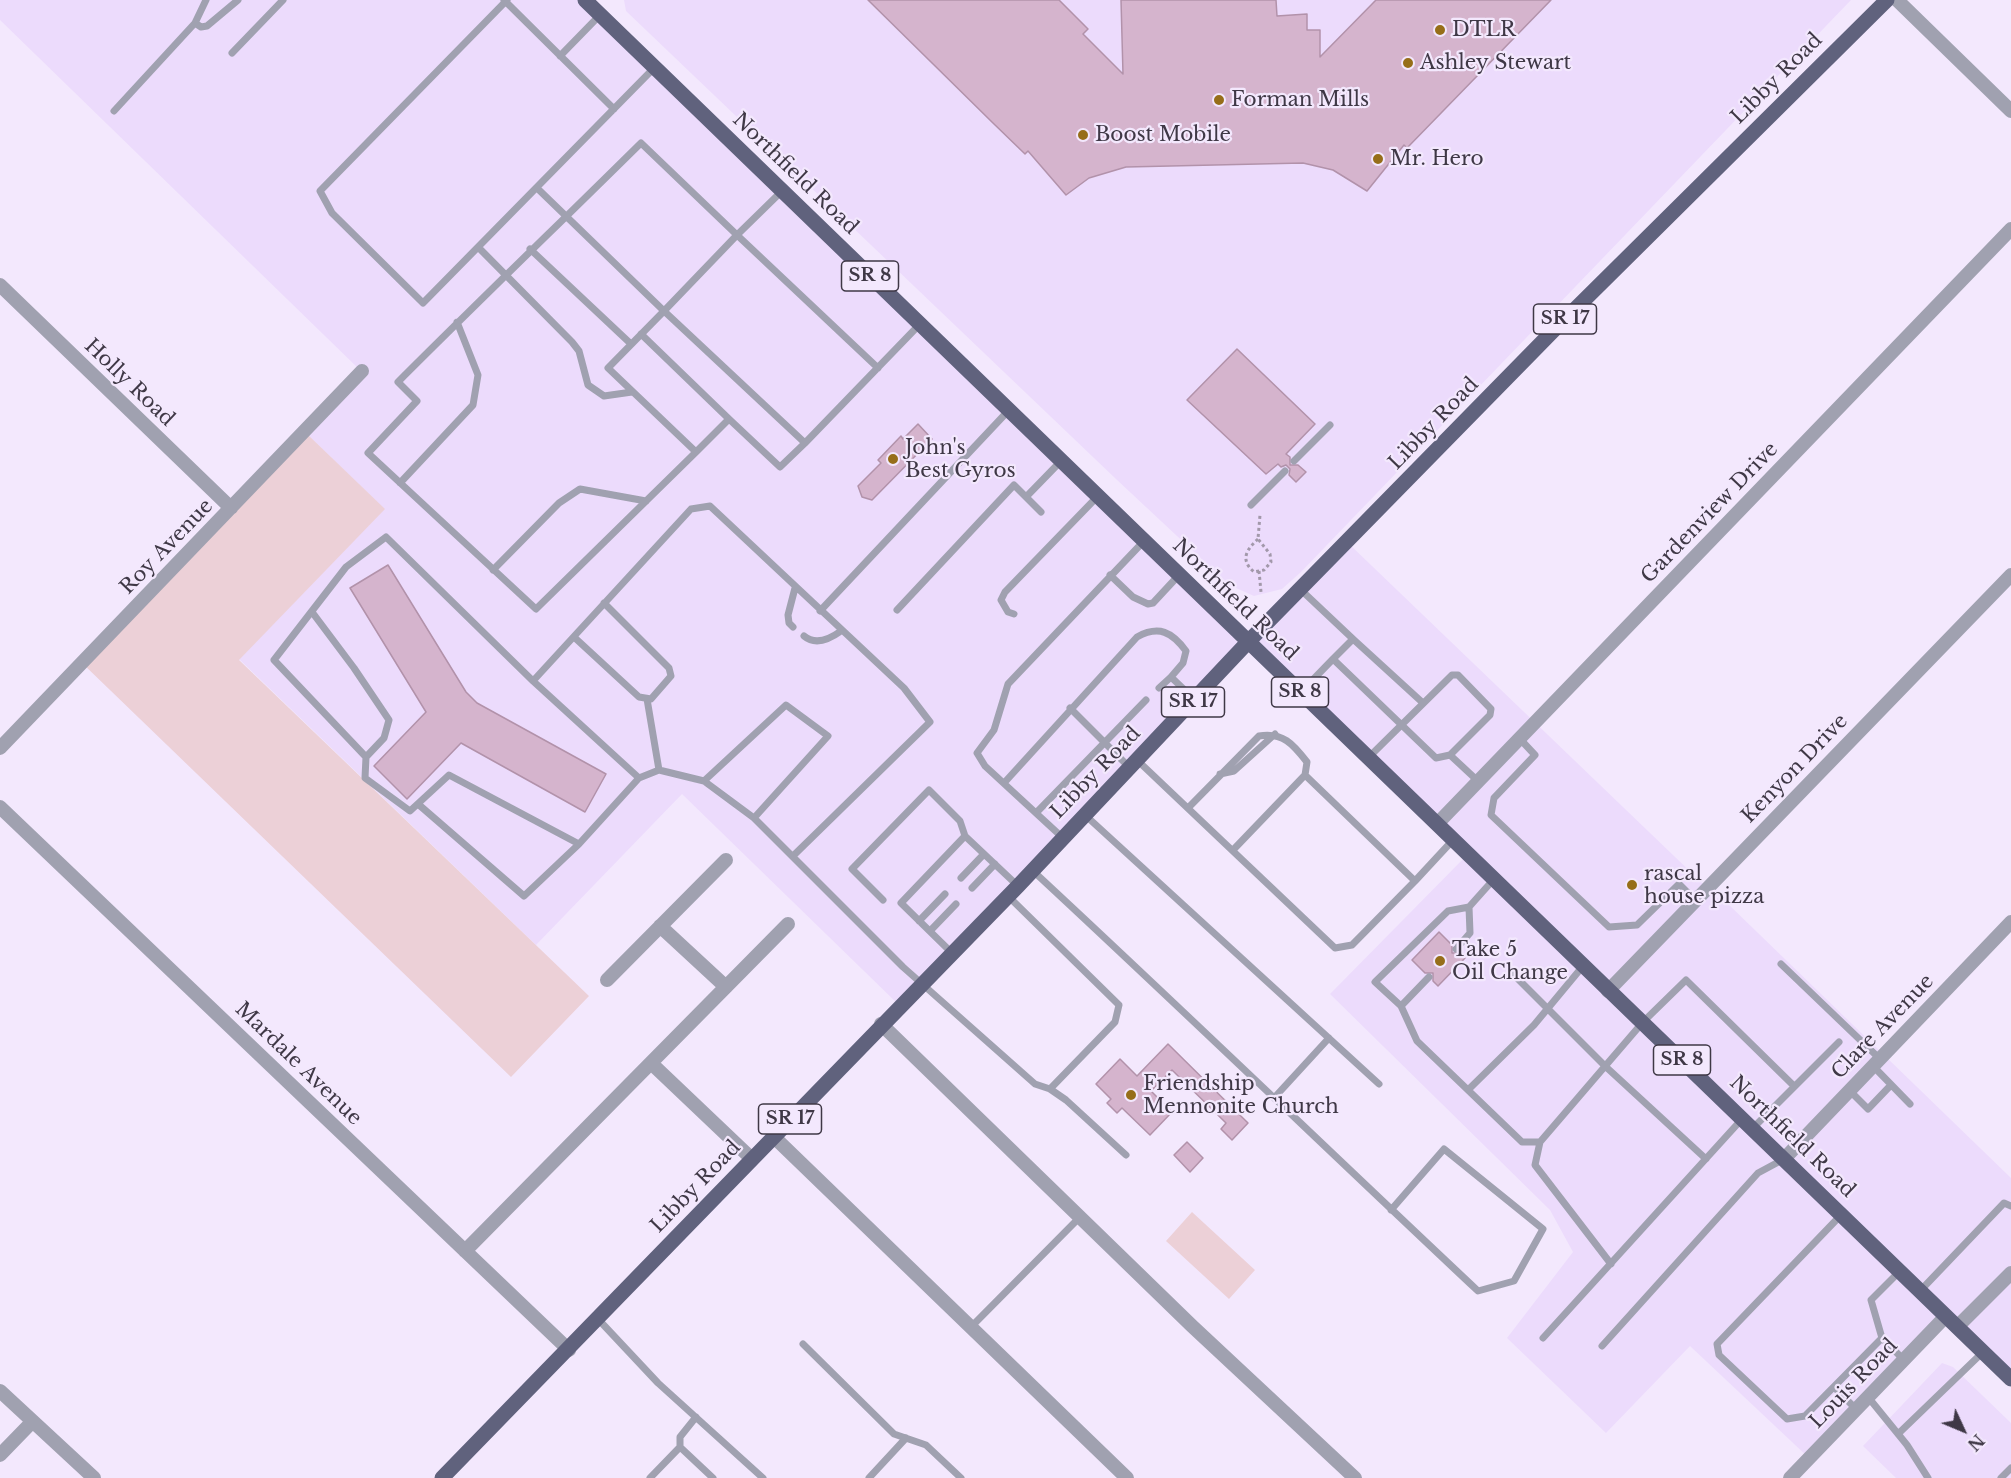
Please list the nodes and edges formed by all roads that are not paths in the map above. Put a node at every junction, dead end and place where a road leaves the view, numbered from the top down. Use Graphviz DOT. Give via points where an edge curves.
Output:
graph roads {
  1 [pos="206,0"];
  2 [pos="238,0"];
  3 [pos="283,0"];
  4 [pos="585,0"];
  5 [pos="1887,0"];
  6 [pos="1897,0"];
  7 [pos="505,1"];
  8 [pos="601,15"];
  9 [pos="195,23"];
  10 [pos="232,53"];
  11 [pos="560,56"];
  12 [pos="654,68"];
  13 [pos="614,109"];
  14 [pos="114,111"];
  15 [pos="2011,111"];
  16 [pos="538,189"];
  17 [pos="782,191"];
  18 [pos="567,218"];
  19 [pos="2011,229"];
  20 [pos="736,235"];
  21 [pos="478,247"];
  22 [pos="530,249"];
  23 [pos="506,273"];
  24 [pos="0,285"];
  25 [pos="664,311"];
  26 [pos="457,322"];
  27 [pos="920,324"];
  28 [pos="641,334"];
  29 [pos="631,344"];
  30 [pos="878,368"];
  31 [pos="362,371"];
  32 [pos="632,392"];
  33 [pos="1009,410"];
  34 [pos="729,419"];
  35 [pos="1330,425"];
  36 [pos="805,443"];
  37 [pos="696,453"];
  38 [pos="1061,461"];
  39 [pos="1294,461"];
  40 [pos="1285,471"];
  41 [pos="400,483"];
  42 [pos="1098,496"];
  43 [pos="1026,497"];
  44 [pos="646,501"];
  45 [pos="1251,505"];
  46 [pos="231,508"];
  47 [pos="1041,512"];
  48 [pos="1144,541"];
  49 [pos="494,570"];
  50 [pos="1110,575"];
  51 [pos="1179,575"];
  52 [pos="2011,575"];
  53 [pos="795,588"];
  54 [pos="1300,589"];
  55 [pos="604,603"];
  56 [pos="897,610"];
  57 [pos="820,611"];
  58 [pos="312,612"];
  59 [pos="1014,614"];
  60 [pos="793,627"];
  61 [pos="841,631"];
  62 [pos="804,636"];
  63 [pos="574,637"];
  64 [pos="1353,639"];
  65 [pos="1248,642"];
  66 [pos="1333,659"];
  67 [pos="1171,677"];
  68 [pos="533,681"];
  69 [pos="1159,688"];
  70 [pos="1300,693"];
  71 [pos="647,699"];
  72 [pos="1146,700"];
  73 [pos="1195,700"];
  74 [pos="1423,703"];
  75 [pos="1070,708"];
  76 [pos="1401,725"];
  77 [pos="1520,739"];
  78 [pos="1104,742"];
  79 [pos="0,748"];
  80 [pos="1450,755"];
  81 [pos="366,757"];
  82 [pos="1368,758"];
  83 [pos="1133,764"];
  84 [pos="659,770"];
  85 [pos="1305,775"];
  86 [pos="639,778"];
  87 [pos="704,781"];
  88 [pos="1479,782"];
  89 [pos="1004,783"];
  90 [pos="418,804"];
  91 [pos="0,807"];
  92 [pos="1189,807"];
  93 [pos="1036,813"];
  94 [pos="1085,814"];
  95 [pos="754,818"];
  96 [pos="1437,824"];
  97 [pos="965,836"];
  98 [pos="1063,838"];
  99 [pos="1453,840"];
  100 [pos="579,844"];
  101 [pos="1234,849"];
  102 [pos="984,854"];
  103 [pos="793,856"];
  104 [pos="726,860"];
  105 [pos="994,864"];
  106 [pos="1032,870"];
  107 [pos="961,878"];
  108 [pos="1494,879"];
  109 [pos="1415,881"];
  110 [pos="972,888"];
  111 [pos="1013,891"];
  112 [pos="945,894"];
  113 [pos="883,900"];
  114 [pos="1695,900"];
  115 [pos="956,904"];
  116 [pos="1469,907"];
  117 [pos="919,921"];
  118 [pos="2011,922"];
  119 [pos="788,924"];
  120 [pos="660,926"];
  121 [pos="930,932"];
  122 [pos="1456,949"];
  123 [pos="952,953"];
  124 [pos="1780,964"];
  125 [pos="1583,966"];
  126 [pos="1510,971"];
  127 [pos="1429,977"];
  128 [pos="607,980"];
  129 [pos="922,983"];
  130 [pos="726,987"];
  131 [pos="1608,991"];
  132 [pos="1401,1006"];
  133 [pos="1546,1007"];
  134 [pos="1643,1022"];
  135 [pos="881,1024"];
  136 [pos="1329,1038"];
  137 [pos="1839,1042"];
  138 [pos="1876,1063"];
  139 [pos="651,1064"];
  140 [pos="1605,1066"];
  141 [pos="1379,1084"];
  142 [pos="1891,1085"];
  143 [pos="1794,1086"];
  144 [pos="1050,1089"];
  145 [pos="1468,1090"];
  146 [pos="1850,1090"];
  147 [pos="1274,1098"];
  148 [pos="1910,1104"];
  149 [pos="1748,1124"];
  150 [pos="774,1137"];
  151 [pos="1540,1142"];
  152 [pos="1126,1155"];
  153 [pos="752,1159"];
  154 [pos="1706,1159"];
  155 [pos="1784,1159"];
  156 [pos="2011,1206"];
  157 [pos="1391,1210"];
  158 [pos="1841,1215"];
  159 [pos="1080,1216"];
  160 [pos="465,1251"];
  161 [pos="1611,1264"];
  162 [pos="1899,1272"];
  163 [pos="2011,1273"];
  164 [pos="1920,1291"];
  165 [pos="1946,1316"];
  166 [pos="598,1319"];
  167 [pos="971,1327"];
  168 [pos="1957,1327"];
  169 [pos="1543,1338"];
  170 [pos="1882,1338"];
  171 [pos="803,1344"];
  172 [pos="1602,1346"];
  173 [pos="569,1350"];
  174 [pos="1983,1352"];
  175 [pos="1904,1360"];
  176 [pos="2011,1379"];
  177 [pos="1834,1387"];
  178 [pos="0,1391"];
  179 [pos="1868,1397"];
  180 [pos="1856,1409"];
  181 [pos="696,1417"];
  182 [pos="32,1422"];
  183 [pos="1898,1434"];
  184 [pos="906,1438"];
  185 [pos="680,1447"];
  186 [pos="0,1455"];
  187 [pos="2011,1468"];
  188 [pos="94,1478"];
  189 [pos="442,1478"];
  190 [pos="650,1478"];
  191 [pos="713,1478"];
  192 [pos="763,1478"];
  193 [pos="869,1478"];
  194 [pos="961,1478"];
  195 [pos="1127,1478"];
  196 [pos="1355,1478"];
  197 [pos="1790,1478"];
  198 [pos="1928,1478"];
  199 [pos="2001,1478"];
  1 -- 9 [label="lane"];
  2 -- 9 [label="lane" via="207,26"];
  3 -- 10 [label="lane"];
  4 -- 8 [label="main road, Northfield Road / SR 8"];
  5 -- 54 [label="main road, Libby Road / SR 17"];
  6 -- 15 [label="street"];
  7 -- 11 [label="lane"];
  7 -- 21 [label="lane" via="320,191 332,213 423,303"];
  8 -- 11 [label="lane"];
  8 -- 12 [label="main road, Northfield Road / SR 8"];
  9 -- 14 [label="lane"];
  11 -- 13 [label="lane"];
  12 -- 13 [label="lane"];
  12 -- 17 [label="main road, Northfield Road / SR 8"];
  13 -- 16 [label="lane"];
  16 -- 18 [label="lane"];
  16 -- 21 [label="lane"];
  17 -- 20 [label="lane"];
  17 -- 27 [label="main road, Northfield Road / SR 8"];
  18 -- 20 [label="lane" via="641,143"];
  18 -- 22 [label="lane"];
  18 -- 25 [label="lane"];
  19 -- 77 [label="street, Gardenview Drive"];
  20 -- 25 [label="lane"];
  20 -- 30 [label="lane"];
  21 -- 23 [label="lane"];
  22 -- 23 [label="lane"];
  22 -- 29 [label="lane"];
  23 -- 26 [label="lane"];
  23 -- 32 [label="lane" via="579,351 588,385 604,396"];
  24 -- 46 [label="street, Holly Road"];
  25 -- 28 [label="lane"];
  25 -- 36 [label="lane"];
  26 -- 41 [label="lane" via="478,375 473,405"];
  26 -- 41 [label="lane" via="398,382 417,401 368,453"];
  27 -- 30 [label="lane"];
  27 -- 33 [label="main road, Northfield Road / SR 8"];
  28 -- 29 [label="lane"];
  28 -- 34 [label="lane"];
  29 -- 32 [label="lane" via="608,368"];
  30 -- 36 [label="lane"];
  31 -- 46 [label="street, Roy Avenue"];
  32 -- 37 [label="lane"];
  33 -- 38 [label="main road, Northfield Road / SR 8"];
  33 -- 57 [label="lane"];
  34 -- 36 [label="lane" via="780,467"];
  34 -- 37 [label="lane"];
  35 -- 39 [label="lane"];
  37 -- 44 [label="lane"];
  38 -- 42 [label="main road, Northfield Road / SR 8"];
  38 -- 43 [label="lane"];
  40 -- 45 [label="lane"];
  41 -- 49 [label="lane"];
  42 -- 48 [label="main road, Northfield Road / SR 8"];
  42 -- 59 [label="lane" via="1005,592 1001,600 1008,612"];
  43 -- 47 [label="lane"];
  43 -- 56 [label="lane" via="1014,485"];
  44 -- 49 [label="lane" via="580,489 559,503"];
  44 -- 49 [label="lane" via="536,609"];
  46 -- 79 [label="street, Roy Avenue"];
  48 -- 50 [label="lane"];
  48 -- 51 [label="main road, Northfield Road / SR 8"];
  50 -- 51 [label="lane" via="1133,597 1148,604"];
  50 -- 89 [label="lane" via="1008,684 994,730 977,753"];
  51 -- 65 [label="main road, Northfield Road / SR 8"];
  52 -- 114 [label="street, Kenyon Drive"];
  53 -- 55 [label="lane" via="710,506 691,509"];
  53 -- 57 [label="lane"];
  53 -- 60 [label="lane" via="788,615"];
  54 -- 64 [label="lane"];
  54 -- 65 [label="main road, Libby Road / SR 17"];
  55 -- 63 [label="lane"];
  55 -- 71 [label="lane" via="671,671 669,680"];
  57 -- 61 [label="lane"];
  58 -- 68 [label="lane" via="346,567 386,537"];
  58 -- 81 [label="lane" via="389,720 384,738"];
  58 -- 81 [label="lane" via="274,660"];
  61 -- 62 [label="lane" via="828,640 809,640"];
  61 -- 103 [label="lane" via="904,688 930,722"];
  63 -- 68 [label="lane"];
  63 -- 71 [label="lane" via="639,697"];
  64 -- 66 [label="lane"];
  64 -- 74 [label="lane"];
  65 -- 70 [label="main road, Northfield Road / SR 8"];
  65 -- 73 [label="main road, Libby Road / SR 17"];
  66 -- 70 [label="lane"];
  66 -- 76 [label="lane"];
  67 -- 69 [label="lane"];
  67 -- 73 [label="lane"];
  67 -- 75 [label="lane" via="1183,663 1186,651 1172,636 1150,630 1137,637"];
  68 -- 86 [label="lane"];
  70 -- 82 [label="main road, Northfield Road / SR 8"];
  71 -- 84 [label="lane"];
  72 -- 78 [label="lane"];
  73 -- 83 [label="main road, Libby Road / SR 17"];
  74 -- 76 [label="lane"];
  74 -- 80 [label="lane" via="1452,675 1458,675 1491,709 1490,715"];
  75 -- 78 [label="lane"];
  75 -- 89 [label="lane"];
  76 -- 80 [label="lane" via="1436,758"];
  76 -- 82 [label="lane"];
  77 -- 88 [label="street, Gardenview Drive"];
  77 -- 114 [label="lane" via="1535,755 1494,798 1491,815 1609,927 1637,925 1679,884"];
  78 -- 83 [label="lane"];
  78 -- 93 [label="lane"];
  80 -- 88 [label="lane"];
  81 -- 90 [label="lane" via="365,778 410,811"];
  82 -- 96 [label="main road, Northfield Road / SR 8"];
  83 -- 92 [label="lane"];
  83 -- 94 [label="main road, Libby Road / SR 17"];
  84 -- 86 [label="lane"];
  84 -- 87 [label="lane"];
  85 -- 92 [label="lane" via="1307,762 1295,746 1275,734 1259,736"];
  85 -- 101 [label="lane"];
  85 -- 109 [label="lane"];
  86 -- 100 [label="lane"];
  87 -- 95 [label="lane"];
  87 -- 95 [label="lane" via="786,705 828,736"];
  88 -- 96 [label="street, Gardenview Drive"];
  89 -- 93 [label="lane"];
  90 -- 100 [label="lane" via="449,776"];
  90 -- 100 [label="lane" via="524,896"];
  91 -- 160 [label="street, Mardale Avenue"];
  92 -- 101 [label="lane"];
  93 -- 98 [label="lane"];
  94 -- 98 [label="main road, Libby Road / SR 17"];
  94 -- 136 [label="lane"];
  95 -- 103 [label="lane"];
  96 -- 99 [label="main road, Northfield Road / SR 8"];
  97 -- 102 [label="lane"];
  97 -- 113 [label="lane" via="960,821 929,790 852,869"];
  97 -- 117 [label="lane" via="901,903"];
  98 -- 106 [label="main road, Libby Road / SR 17"];
  99 -- 108 [label="main road, Northfield Road / SR 8"];
  99 -- 109 [label="lane"];
  101 -- 109 [label="lane" via="1335,948 1352,945"];
  102 -- 105 [label="lane"];
  102 -- 107 [label="lane"];
  103 -- 129 [label="lane"];
  104 -- 120 [label="street"];
  105 -- 110 [label="lane"];
  105 -- 111 [label="lane"];
  106 -- 111 [label="main road, Libby Road / SR 17"];
  106 -- 147 [label="lane"];
  108 -- 116 [label="lane"];
  108 -- 125 [label="main road, Northfield Road / SR 8"];
  111 -- 123 [label="main road, Libby Road / SR 17"];
  111 -- 144 [label="lane" via="1119,1005 1115,1022"];
  112 -- 117 [label="lane"];
  114 -- 131 [label="street, Kenyon Drive"];
  115 -- 121 [label="lane"];
  116 -- 122 [label="lane" via="1470,933"];
  116 -- 132 [label="lane" via="1448,911 1375,982"];
  117 -- 121 [label="lane"];
  118 -- 138 [label="street, Clare Avenue"];
  119 -- 130 [label="street"];
  120 -- 128 [label="street"];
  120 -- 130 [label="street"];
  121 -- 123 [label="lane"];
  123 -- 129 [label="main road, Libby Road / SR 17"];
  124 -- 138 [label="lane"];
  125 -- 131 [label="main road, Northfield Road / SR 8"];
  125 -- 133 [label="lane"];
  126 -- 133 [label="lane"];
  127 -- 132 [label="lane"];
  129 -- 135 [label="main road, Libby Road / SR 17"];
  129 -- 144 [label="lane" via="1035,1084"];
  130 -- 139 [label="street"];
  131 -- 134 [label="main road, Northfield Road / SR 8"];
  132 -- 145 [label="lane" via="1417,1041"];
  133 -- 140 [label="lane"];
  133 -- 145 [label="lane" via="1534,1025"];
  134 -- 140 [label="lane"];
  134 -- 143 [label="lane" via="1686,980"];
  134 -- 149 [label="main road, Northfield Road / SR 8"];
  135 -- 150 [label="main road, Libby Road / SR 17"];
  135 -- 159 [label="street"];
  136 -- 141 [label="lane"];
  136 -- 147 [label="lane"];
  137 -- 143 [label="lane"];
  138 -- 142 [label="lane"];
  138 -- 146 [label="street, Clare Avenue"];
  139 -- 153 [label="street"];
  139 -- 160 [label="street"];
  140 -- 151 [label="lane"];
  140 -- 154 [label="lane"];
  142 -- 146 [label="lane" via="1868,1109"];
  142 -- 148 [label="lane"];
  143 -- 149 [label="lane"];
  144 -- 152 [label="lane"];
  145 -- 151 [label="lane" via="1522,1142"];
  146 -- 155 [label="street, Clare Avenue"];
  147 -- 157 [label="lane"];
  149 -- 154 [label="lane"];
  149 -- 155 [label="main road, Northfield Road / SR 8"];
  150 -- 153 [label="main road, Libby Road / SR 17"];
  150 -- 167 [label="street"];
  151 -- 161 [label="lane" via="1535,1165"];
  153 -- 166 [label="main road, Libby Road / SR 17"];
  154 -- 161 [label="lane"];
  155 -- 158 [label="main road, Northfield Road / SR 8"];
  155 -- 172 [label="lane" via="1758,1173"];
  156 -- 164 [label="lane" via="2004,1203"];
  157 -- 157 [label="lane" via="1478,1291 1514,1281 1543,1229 1444,1149"];
  158 -- 162 [label="main road, Northfield Road / SR 8"];
  158 -- 177 [label="lane" via="1717,1344 1719,1355 1787,1419 1805,1416"];
  159 -- 167 [label="lane"];
  159 -- 196 [label="street"];
  160 -- 173 [label="street, Mardale Avenue"];
  161 -- 169 [label="lane"];
  162 -- 164 [label="main road, Northfield Road / SR 8"];
  162 -- 170 [label="lane" via="1871,1300"];
  163 -- 168 [label="street"];
  164 -- 165 [label="main road, Northfield Road / SR 8"];
  165 -- 168 [label="main road, Northfield Road / SR 8"];
  165 -- 175 [label="street, Louis Road"];
  166 -- 173 [label="main road, Libby Road / SR 17"];
  166 -- 181 [label="lane"];
  167 -- 195 [label="street"];
  168 -- 174 [label="main road, Northfield Road / SR 8"];
  170 -- 175 [label="lane"];
  170 -- 177 [label="lane"];
  171 -- 184 [label="lane" via="894,1434"];
  173 -- 189 [label="main road, Libby Road / SR 17"];
  174 -- 176 [label="main road, Northfield Road / SR 8"];
  174 -- 183 [label="lane"];
  175 -- 179 [label="street, Louis Road"];
  177 -- 180 [label="lane"];
  178 -- 182 [label="street"];
  179 -- 180 [label="street, Louis Road"];
  179 -- 183 [label="lane"];
  180 -- 197 [label="street, Louis Road"];
  181 -- 185 [label="lane" via="680,1437"];
  181 -- 192 [label="lane"];
  182 -- 186 [label="street"];
  182 -- 188 [label="street"];
  183 -- 198 [label="lane"];
  184 -- 193 [label="lane"];
  184 -- 194 [label="lane" via="926,1445"];
  185 -- 190 [label="lane"];
  185 -- 191 [label="lane"];
  187 -- 199 [label="lane"];
}
